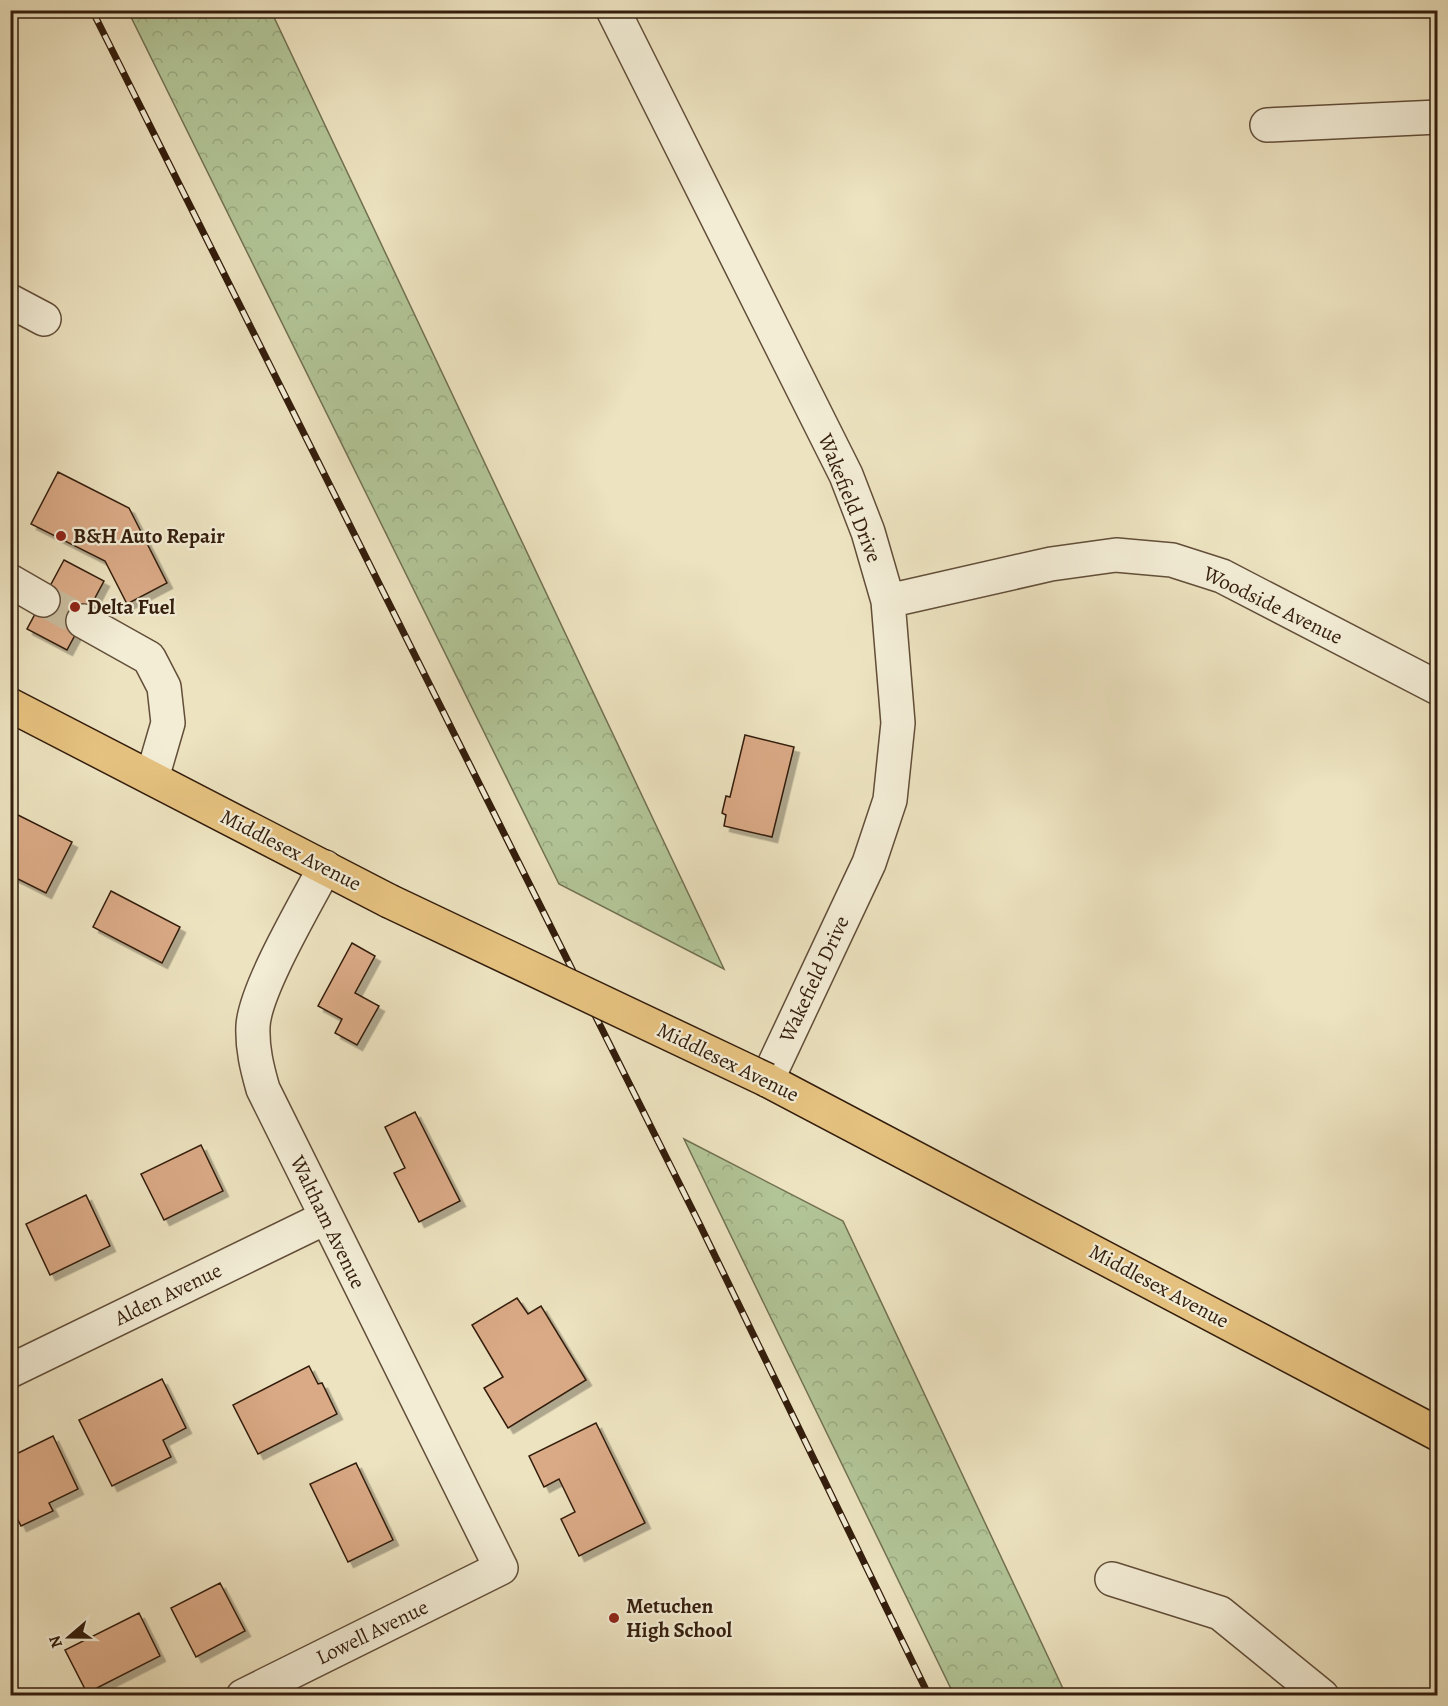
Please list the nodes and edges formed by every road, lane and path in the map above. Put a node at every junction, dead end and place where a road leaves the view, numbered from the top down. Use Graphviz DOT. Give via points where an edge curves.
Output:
graph roads {
  1 [pos="612,10"];
  2 [pos="1437,117"];
  3 [pos="1267,125"];
  4 [pos="10,301"];
  5 [pos="44,319"];
  6 [pos="10,581"];
  7 [pos="43,600"];
  8 [pos="888,601"];
  9 [pos="83,621"];
  10 [pos="1437,688"];
  11 [pos="10,705"];
  12 [pos="152,778"];
  13 [pos="324,867"];
  14 [pos="767,1080"];
  15 [pos="325,1218"];
  16 [pos="10,1371"];
  17 [pos="1437,1434"];
  18 [pos="501,1568"];
  19 [pos="1112,1579"];
  20 [pos="243,1695"];
  21 [pos="1322,1695"];
  1 -- 8 [label="street, Wakefield Drive" via="846,475"];
  2 -- 3 [label="street"];
  4 -- 5 [label="street"];
  6 -- 7 [label="street"];
  8 -- 10 [label="street, Woodside Avenue" via="1051,564 1116,555 1172,560 1222,576"];
  8 -- 14 [label="street, Wakefield Drive" via="898,723 890,800 869,863"];
  9 -- 12 [label="street" via="149,658 164,687 168,723"];
  11 -- 12 [label="main road, Middlesex Avenue"];
  12 -- 13 [label="main road, Middlesex Avenue"];
  13 -- 14 [label="main road, Middlesex Avenue, bridge"];
  13 -- 15 [label="street, Waltham Avenue" via="264,987 253,1023 253,1054 263,1089"];
  14 -- 17 [label="main road, Middlesex Avenue"];
  15 -- 16 [label="street, Alden Avenue"];
  15 -- 18 [label="street, Waltham Avenue"];
  18 -- 20 [label="street, Lowell Avenue"];
  19 -- 21 [label="street" via="1220,1613"];
}
